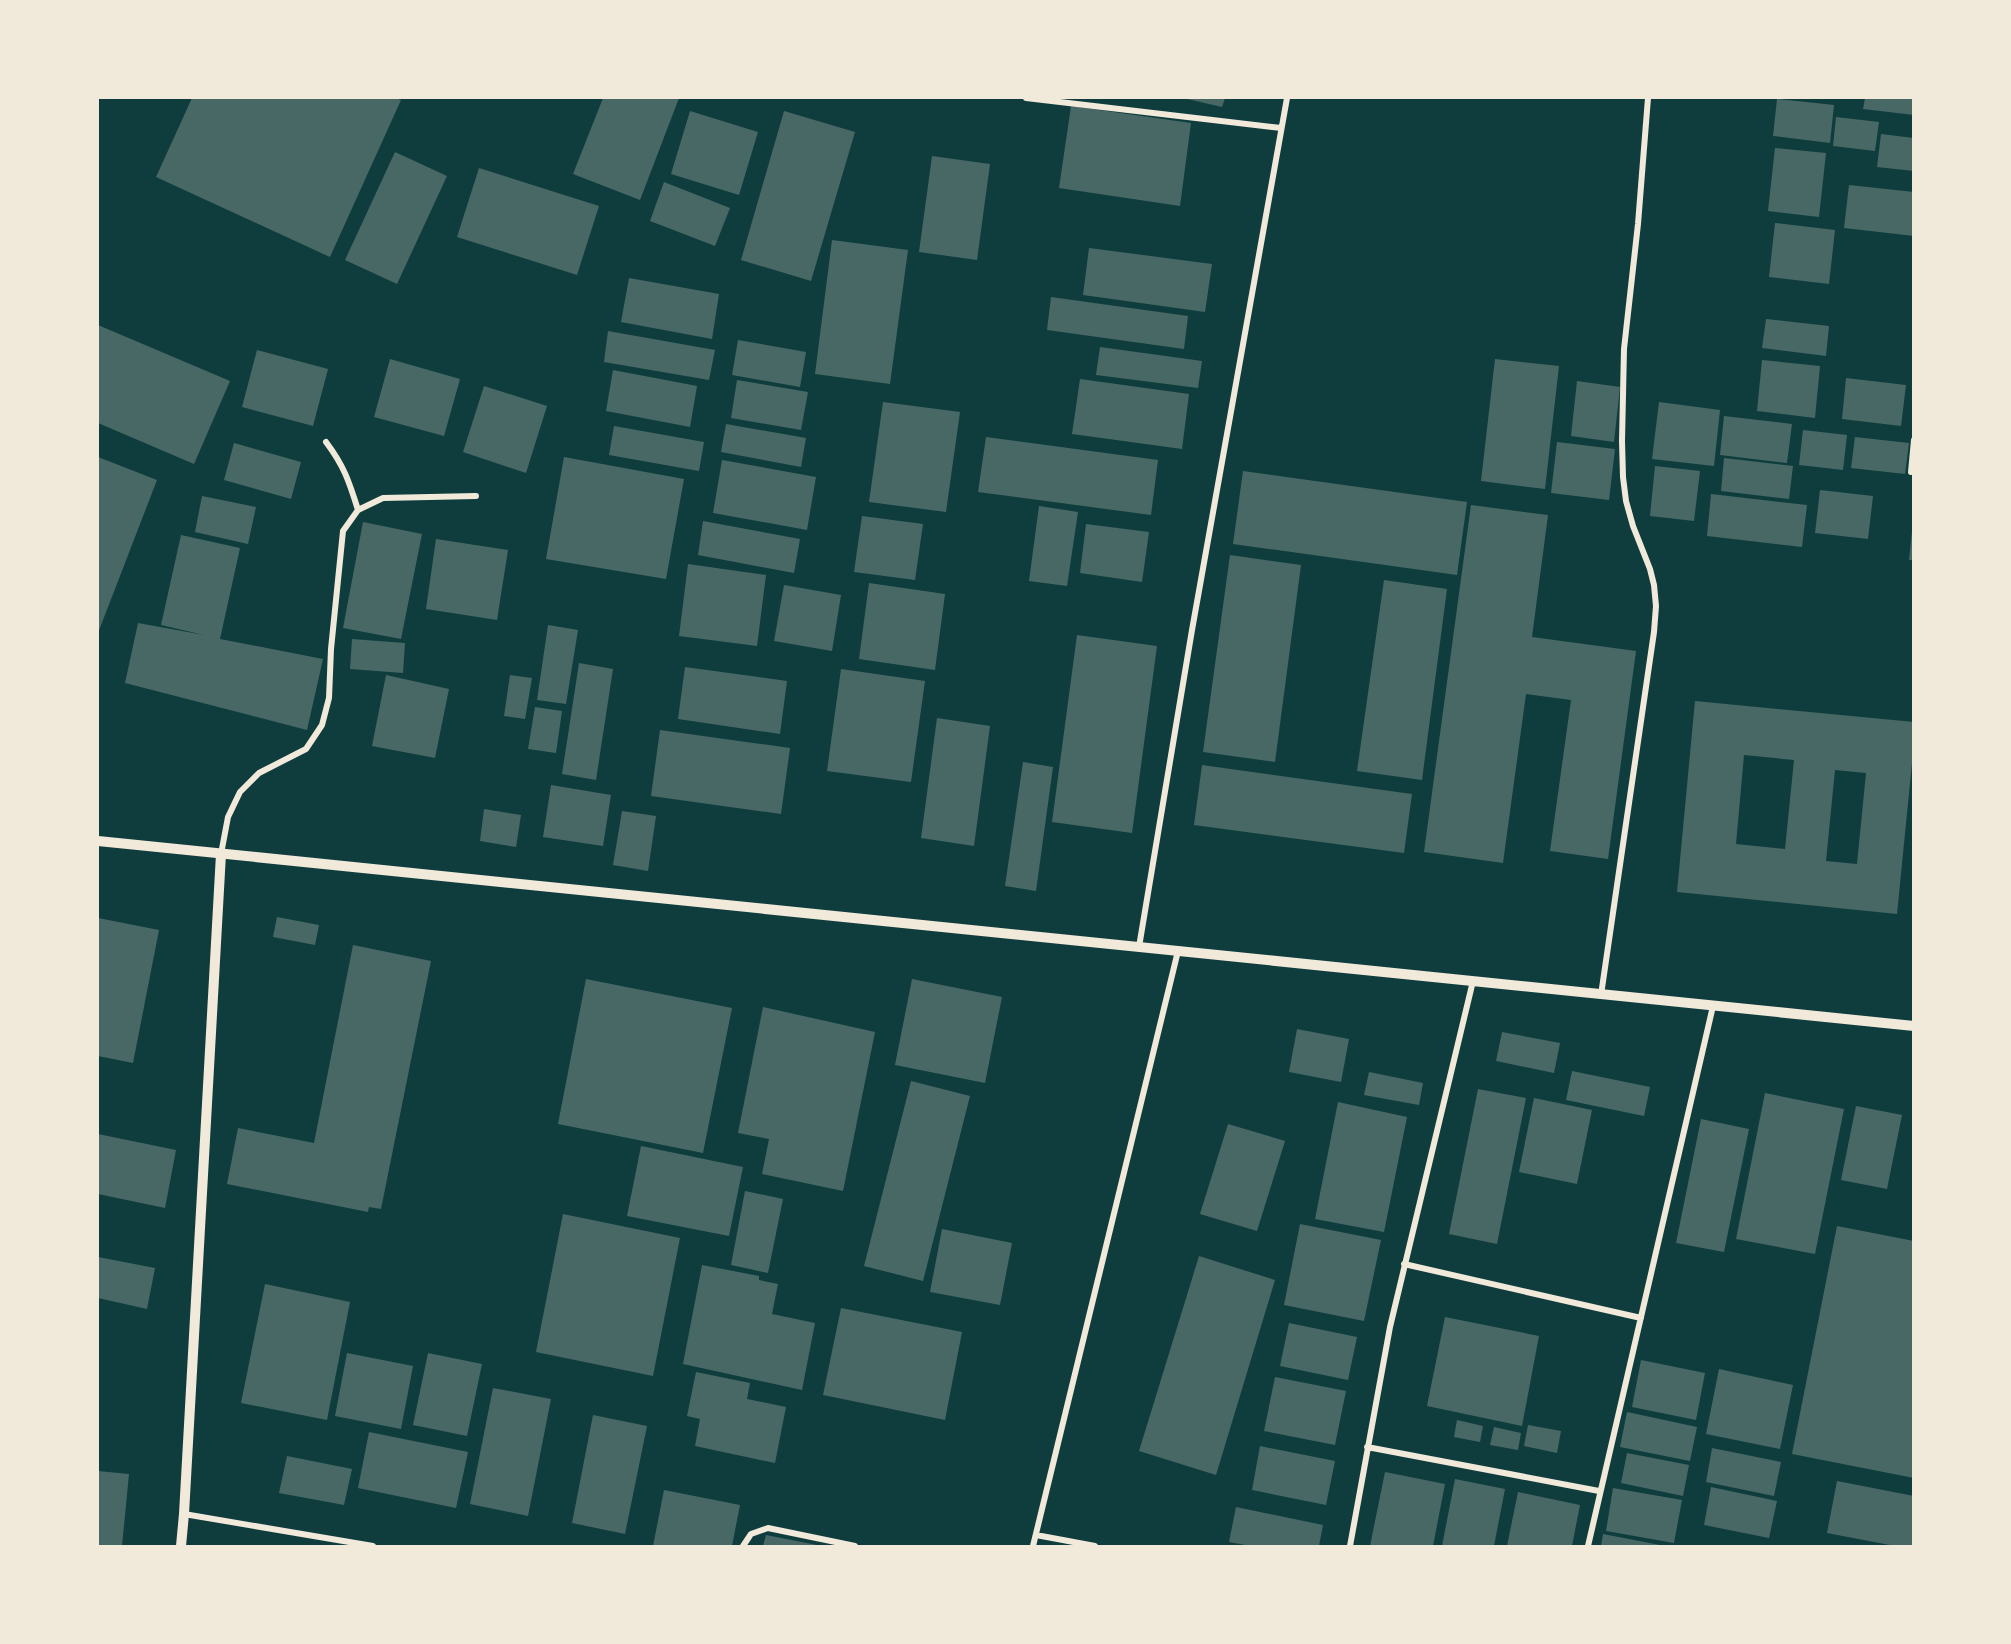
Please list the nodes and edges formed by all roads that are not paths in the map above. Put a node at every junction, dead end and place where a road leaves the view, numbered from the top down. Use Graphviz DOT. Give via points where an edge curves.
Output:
graph roads {
  1 [pos="1026,98"];
  2 [pos="1287,98"];
  3 [pos="1648,98"];
  4 [pos="1281,128"];
  5 [pos="1914,440"];
  6 [pos="326,442"];
  7 [pos="1911,472"];
  8 [pos="476,496"];
  9 [pos="357,510"];
  10 [pos="98,841"];
  11 [pos="221,854"];
  12 [pos="1139,947"];
  13 [pos="1178,951"];
  14 [pos="1473,981"];
  15 [pos="1601,995"];
  16 [pos="1713,1006"];
  17 [pos="1914,1026"];
  18 [pos="1404,1264"];
  19 [pos="1641,1318"];
  20 [pos="1367,1447"];
  21 [pos="1599,1491"];
  22 [pos="184,1514"];
  23 [pos="1036,1535"];
  24 [pos="181,1546"];
  25 [pos="373,1546"];
  26 [pos="742,1546"];
  27 [pos="855,1546"];
  28 [pos="1033,1546"];
  29 [pos="1095,1546"];
  30 [pos="1350,1546"];
  31 [pos="1588,1546"];
  1 -- 4 [label="street"];
  2 -- 4 [label="street"];
  3 -- 15 [label="street" via="1624,350 1622,441 1626,501 1650,569 1656,606"];
  4 -- 12 [label="street"];
  5 -- 7 [label="street"];
  6 -- 9 [label="street" via="341,461"];
  8 -- 9 [label="street" via="383,498"];
  9 -- 11 [label="street" via="343,531 329,698 322,725 306,749 259,773 240,792 228,817"];
  10 -- 11 [label="street"];
  11 -- 12 [label="street"];
  11 -- 22 [label="street"];
  12 -- 13 [label="street"];
  13 -- 14 [label="street"];
  13 -- 23 [label="street"];
  14 -- 15 [label="street"];
  14 -- 18 [label="street"];
  15 -- 16 [label="street"];
  16 -- 17 [label="street"];
  16 -- 19 [label="street"];
  18 -- 19 [label="street"];
  18 -- 20 [label="street"];
  19 -- 21 [label="street"];
  20 -- 21 [label="street"];
  20 -- 30 [label="street"];
  21 -- 31 [label="street"];
  22 -- 24 [label="street"];
  22 -- 25 [label="street"];
  23 -- 28 [label="street"];
  23 -- 29 [label="street"];
  26 -- 27 [label="street" via="751,1534 768,1528"];
}
